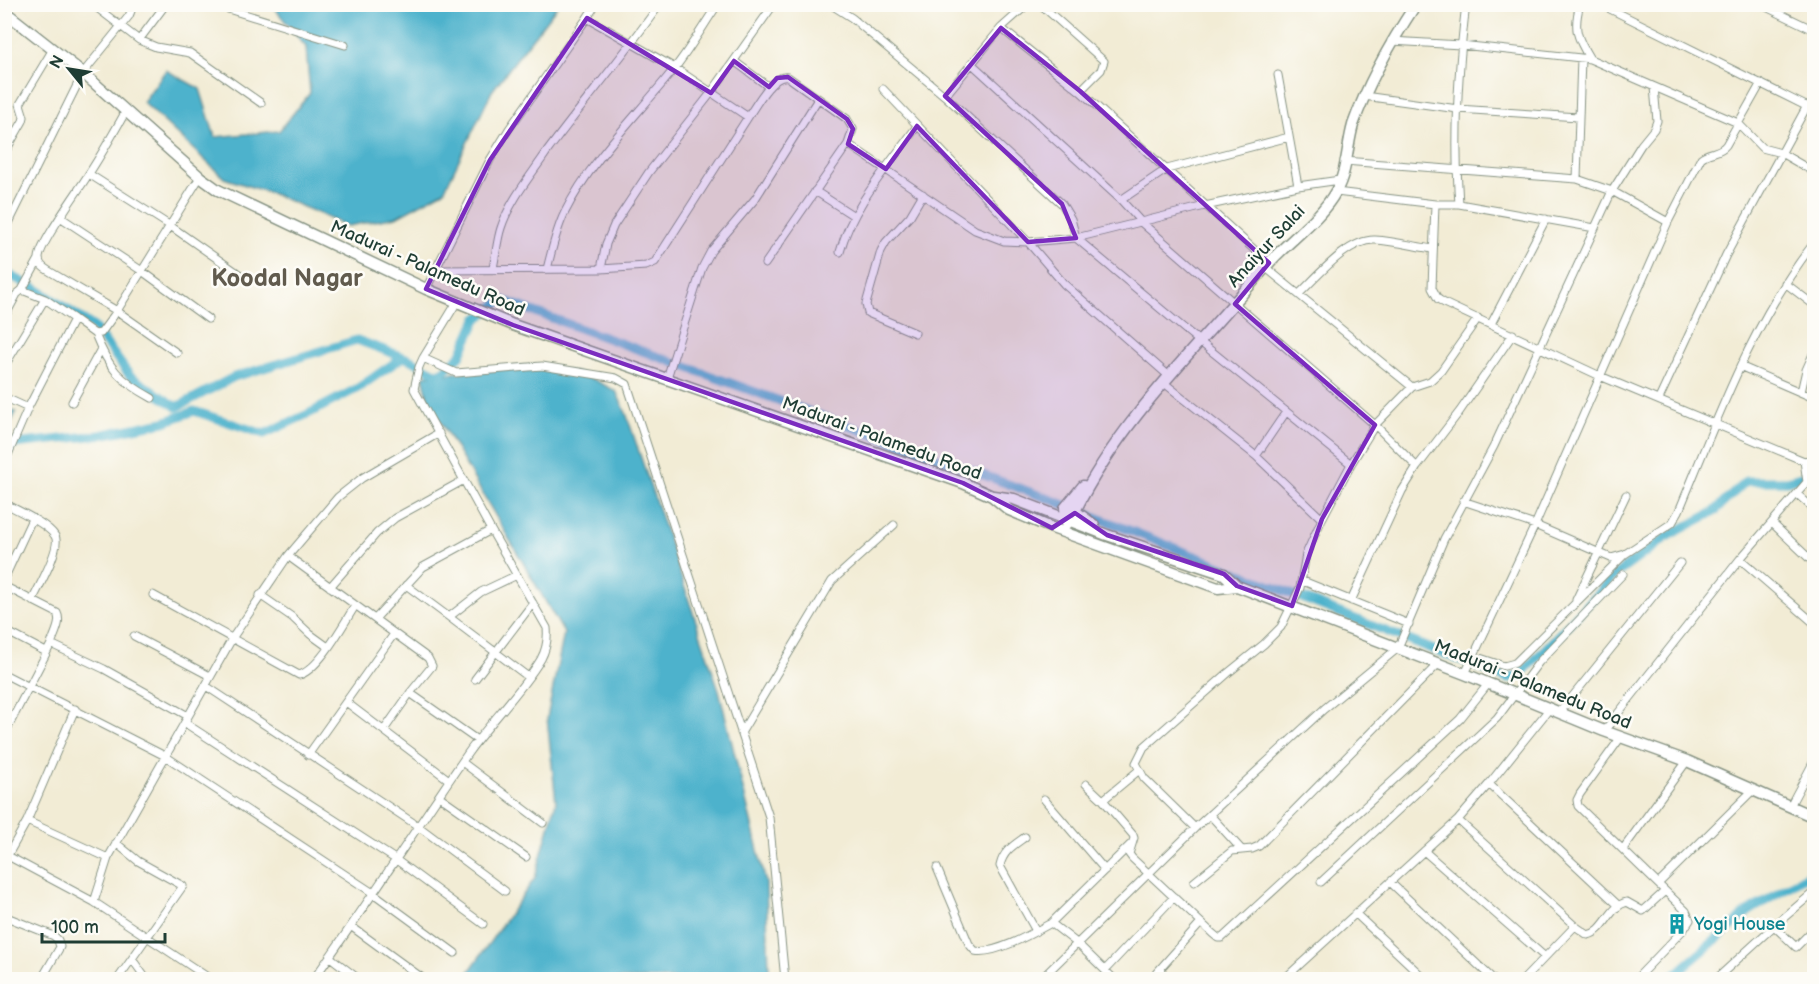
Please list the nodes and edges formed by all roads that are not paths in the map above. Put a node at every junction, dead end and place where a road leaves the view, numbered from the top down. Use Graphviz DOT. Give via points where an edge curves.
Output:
graph roads {
  1 [pos="92,4"];
  2 [pos="130,4"];
  3 [pos="166,4"];
  4 [pos="212,4"];
  5 [pos="596,4"];
  6 [pos="660,4"];
  7 [pos="718,4"];
  8 [pos="774,4"];
  9 [pos="830,4"];
  10 [pos="1028,4"];
  11 [pos="1040,4"];
  12 [pos="1416,4"];
  13 [pos="1466,4"];
  14 [pos="1580,4"];
  15 [pos="1600,4"];
  16 [pos="1760,4"];
  17 [pos="4,11"];
  18 [pos="587,18"];
  19 [pos="120,26"];
  20 [pos="1001,28"];
  21 [pos="1815,30"];
  22 [pos="139,40"];
  23 [pos="1391,41"];
  24 [pos="633,43"];
  25 [pos="345,45"];
  26 [pos="1461,45"];
  27 [pos="53,49"];
  28 [pos="1581,58"];
  29 [pos="1590,59"];
  30 [pos="734,61"];
  31 [pos="971,63"];
  32 [pos="675,68"];
  33 [pos="83,73"];
  34 [pos="1278,75"];
  35 [pos="1761,84"];
  36 [pos="769,87"];
  37 [pos="1654,87"];
  38 [pos="883,89"];
  39 [pos="1080,91"];
  40 [pos="711,93"];
  41 [pos="945,96"];
  42 [pos="1364,96"];
  43 [pos="818,99"];
  44 [pos="261,103"];
  45 [pos="1807,106"];
  46 [pos="1458,109"];
  47 [pos="1815,110"];
  48 [pos="126,111"];
  49 [pos="747,117"];
  50 [pos="1578,117"];
  51 [pos="1738,123"];
  52 [pos="917,126"];
  53 [pos="1289,137"];
  54 [pos="848,144"];
  55 [pos="1781,153"];
  56 [pos="4,154"];
  57 [pos="1344,161"];
  58 [pos="886,169"];
  59 [pos="1167,169"];
  60 [pos="1456,170"];
  61 [pos="1815,172"];
  62 [pos="89,174"];
  63 [pos="200,177"];
  64 [pos="1577,179"];
  65 [pos="1340,180"];
  66 [pos="1298,186"];
  67 [pos="815,191"];
  68 [pos="1612,191"];
  69 [pos="1336,192"];
  70 [pos="923,194"];
  71 [pos="1121,200"];
  72 [pos="1435,204"];
  73 [pos="1459,204"];
  74 [pos="1205,206"];
  75 [pos="854,216"];
  76 [pos="60,217"];
  77 [pos="1546,219"];
  78 [pos="1668,222"];
  79 [pos="1142,223"];
  80 [pos="169,225"];
  81 [pos="1595,228"];
  82 [pos="4,233"];
  83 [pos="1076,238"];
  84 [pos="1028,242"];
  85 [pos="1815,243"];
  86 [pos="1432,249"];
  87 [pos="840,252"];
  88 [pos="39,259"];
  89 [pos="765,264"];
  90 [pos="1267,265"];
  91 [pos="493,268"];
  92 [pos="547,269"];
  93 [pos="601,269"];
  94 [pos="437,270"];
  95 [pos="142,271"];
  96 [pos="242,276"];
  97 [pos="1785,283"];
  98 [pos="426,289"];
  99 [pos="22,290"];
  100 [pos="1299,294"];
  101 [pos="45,299"];
  102 [pos="461,304"];
  103 [pos="1235,304"];
  104 [pos="1815,305"];
  105 [pos="117,311"];
  106 [pos="4,318"];
  107 [pos="1478,318"];
  108 [pos="75,319"];
  109 [pos="208,319"];
  110 [pos="1491,324"];
  111 [pos="915,333"];
  112 [pos="98,334"];
  113 [pos="1513,334"];
  114 [pos="1199,341"];
  115 [pos="1541,347"];
  116 [pos="101,349"];
  117 [pos="1815,352"];
  118 [pos="177,354"];
  119 [pos="423,358"];
  120 [pos="4,367"];
  121 [pos="1742,367"];
  122 [pos="1600,376"];
  123 [pos="668,378"];
  124 [pos="1166,379"];
  125 [pos="1412,387"];
  126 [pos="1801,392"];
  127 [pos="4,397"];
  128 [pos="152,398"];
  129 [pos="1815,398"];
  130 [pos="1659,399"];
  131 [pos="72,402"];
  132 [pos="28,408"];
  133 [pos="1286,412"];
  134 [pos="1716,423"];
  135 [pos="1375,425"];
  136 [pos="439,433"];
  137 [pos="1256,456"];
  138 [pos="1815,459"];
  139 [pos="1805,463"];
  140 [pos="5,464"];
  141 [pos="1351,464"];
  142 [pos="1417,467"];
  143 [pos="464,480"];
  144 [pos="1797,494"];
  145 [pos="1626,495"];
  146 [pos="993,496"];
  147 [pos="1463,501"];
  148 [pos="4,503"];
  149 [pos="1070,509"];
  150 [pos="1815,509"];
  151 [pos="32,519"];
  152 [pos="1322,519"];
  153 [pos="1772,523"];
  154 [pos="894,525"];
  155 [pos="1535,525"];
  156 [pos="1052,528"];
  157 [pos="491,530"];
  158 [pos="1069,534"];
  159 [pos="1141,546"];
  160 [pos="1598,553"];
  161 [pos="1625,554"];
  162 [pos="288,556"];
  163 [pos="1136,558"];
  164 [pos="1740,559"];
  165 [pos="1680,563"];
  166 [pos="1815,563"];
  167 [pos="517,574"];
  168 [pos="1623,574"];
  169 [pos="4,579"];
  170 [pos="406,585"];
  171 [pos="1301,585"];
  172 [pos="4,586"];
  173 [pos="1237,586"];
  174 [pos="330,587"];
  175 [pos="260,594"];
  176 [pos="153,595"];
  177 [pos="32,601"];
  178 [pos="1351,602"];
  179 [pos="533,603"];
  180 [pos="1294,603"];
  181 [pos="1574,605"];
  182 [pos="355,606"];
  183 [pos="449,617"];
  184 [pos="375,620"];
  185 [pos="1815,623"];
  186 [pos="1408,625"];
  187 [pos="4,630"];
  188 [pos="394,634"];
  189 [pos="134,636"];
  190 [pos="233,637"];
  191 [pos="51,644"];
  192 [pos="328,647"];
  193 [pos="1398,647"];
  194 [pos="46,652"];
  195 [pos="496,652"];
  196 [pos="1474,657"];
  197 [pos="1438,664"];
  198 [pos="1465,674"];
  199 [pos="4,675"];
  200 [pos="210,676"];
  201 [pos="527,676"];
  202 [pos="475,679"];
  203 [pos="1488,684"];
  204 [pos="30,686"];
  205 [pos="206,686"];
  206 [pos="410,693"];
  207 [pos="1515,694"];
  208 [pos="346,702"];
  209 [pos="75,709"];
  210 [pos="1555,710"];
  211 [pos="187,719"];
  212 [pos="384,730"];
  213 [pos="1604,731"];
  214 [pos="741,733"];
  215 [pos="4,735"];
  216 [pos="1621,737"];
  217 [pos="477,740"];
  218 [pos="308,755"];
  219 [pos="165,756"];
  220 [pos="1687,761"];
  221 [pos="1815,761"];
  222 [pos="462,762"];
  223 [pos="1138,771"];
  224 [pos="449,780"];
  225 [pos="1086,784"];
  226 [pos="1489,784"];
  227 [pos="1753,790"];
  228 [pos="439,796"];
  229 [pos="1044,799"];
  230 [pos="1103,800"];
  231 [pos="1790,806"];
  232 [pos="1210,815"];
  233 [pos="1815,817"];
  234 [pos="1458,820"];
  235 [pos="27,821"];
  236 [pos="543,823"];
  237 [pos="418,826"];
  238 [pos="1195,828"];
  239 [pos="1025,837"];
  240 [pos="1134,842"];
  241 [pos="116,843"];
  242 [pos="1240,849"];
  243 [pos="1623,849"];
  244 [pos="1424,851"];
  245 [pos="526,857"];
  246 [pos="108,858"];
  247 [pos="6,859"];
  248 [pos="395,859"];
  249 [pos="936,868"];
  250 [pos="1105,870"];
  251 [pos="1150,874"];
  252 [pos="1194,882"];
  253 [pos="1321,882"];
  254 [pos="1390,882"];
  255 [pos="1658,884"];
  256 [pos="505,891"];
  257 [pos="1665,891"];
  258 [pos="1815,892"];
  259 [pos="373,893"];
  260 [pos="1174,897"];
  261 [pos="94,902"];
  262 [pos="1618,905"];
  263 [pos="1355,913"];
  264 [pos="4,916"];
  265 [pos="1051,923"];
  266 [pos="1202,923"];
  267 [pos="483,924"];
  268 [pos="1575,926"];
  269 [pos="1774,926"];
  270 [pos="352,927"];
  271 [pos="1815,929"];
  272 [pos="1036,931"];
  273 [pos="147,936"];
  274 [pos="1078,944"];
  275 [pos="455,953"];
  276 [pos="330,957"];
  277 [pos="1545,957"];
  278 [pos="132,959"];
  279 [pos="1161,968"];
  280 [pos="1105,970"];
  281 [pos="1045,978"];
  282 [pos="1424,979"];
  283 [pos="41,980"];
  284 [pos="117,980"];
  285 [pos="147,980"];
  286 [pos="212,980"];
  287 [pos="313,980"];
  288 [pos="360,980"];
  289 [pos="425,980"];
  290 [pos="785,980"];
  291 [pos="1115,980"];
  292 [pos="1150,980"];
  293 [pos="1165,980"];
  294 [pos="1283,980"];
  295 [pos="1494,980"];
  296 [pos="1523,980"];
  297 [pos="1635,980"];
  298 [pos="1715,980"];
  1 -- 19 [label="street"];
  2 -- 19 [label="street" via="131,11"];
  3 -- 22 [label="street"];
  4 -- 25 [label="street"];
  5 -- 18 [label="street"];
  6 -- 24 [label="street"];
  7 -- 32 [label="street"];
  8 -- 30 [label="street"];
  9 -- 41 [label="street"];
  10 -- 20 [label="street"];
  11 -- 39 [label="street" via="1104,61 1101,70"];
  12 -- 23 [label="main road, Anaiyur Salai"];
  13 -- 26 [label="street"];
  14 -- 29 [label="street" via="1575,21 1577,33"];
  15 -- 35 [label="street"];
  16 -- 21 [label="street"];
  17 -- 27 [label="main road, Madurai - Palamedu Road"];
  18 -- 24 [label="street"];
  18 -- 94 [label="street" via="490,160"];
  19 -- 22 [label="street"];
  19 -- 33 [label="street"];
  20 -- 31 [label="street"];
  20 -- 39 [label="street"];
  22 -- 44 [label="street" via="190,53"];
  23 -- 26 [label="street"];
  23 -- 42 [label="main road, Anaiyur Salai"];
  24 -- 32 [label="street"];
  24 -- 91 [label="street" via="525,183 501,229"];
  26 -- 28 [label="street"];
  26 -- 46 [label="street"];
  27 -- 33 [label="main road, Madurai - Palamedu Road"];
  27 -- 56 [label="street" via="20,104 23,121"];
  28 -- 29 [label="street"];
  28 -- 50 [label="street"];
  29 -- 37 [label="street"];
  30 -- 36 [label="street"];
  30 -- 40 [label="street"];
  31 -- 41 [label="street"];
  31 -- 71 [label="street"];
  32 -- 40 [label="street"];
  32 -- 92 [label="street" via="582,183 565,212"];
  33 -- 48 [label="main road, Madurai - Palamedu Road"];
  33 -- 82 [label="street"];
  34 -- 53 [label="street"];
  35 -- 45 [label="street"];
  35 -- 51 [label="street"];
  36 -- 43 [label="street" via="785,75"];
  36 -- 49 [label="street"];
  37 -- 51 [label="street"];
  37 -- 68 [label="street" via="1657,121"];
  38 -- 52 [label="street"];
  39 -- 59 [label="street"];
  40 -- 49 [label="street"];
  40 -- 93 [label="street" via="649,172 614,225"];
  41 -- 83 [label="street" via="1062,204"];
  42 -- 46 [label="street"];
  42 -- 57 [label="main road, Anaiyur Salai"];
  43 -- 54 [label="street" via="851,123"];
  43 -- 123 [label="street" via="751,204 711,251 702,268"];
  45 -- 47 [label="street"];
  45 -- 55 [label="street"];
  46 -- 50 [label="street"];
  46 -- 60 [label="street"];
  48 -- 62 [label="street"];
  48 -- 63 [label="main road, Madurai - Palamedu Road"];
  49 -- 93 [label="street" via="655,262"];
  50 -- 64 [label="street"];
  51 -- 55 [label="street" via="1762,148"];
  51 -- 78 [label="street" via="1722,150 1701,158"];
  52 -- 58 [label="street"];
  52 -- 84 [label="street"];
  53 -- 59 [label="street"];
  53 -- 66 [label="street"];
  54 -- 58 [label="street"];
  54 -- 67 [label="street"];
  55 -- 61 [label="street"];
  55 -- 130 [label="street" via="1726,255"];
  57 -- 60 [label="street"];
  57 -- 65 [label="main road, Anaiyur Salai"];
  58 -- 70 [label="street"];
  58 -- 75 [label="street"];
  59 -- 71 [label="street"];
  59 -- 74 [label="street"];
  60 -- 64 [label="street"];
  60 -- 73 [label="street"];
  62 -- 76 [label="street"];
  62 -- 80 [label="street"];
  63 -- 80 [label="street"];
  63 -- 98 [label="main road, Madurai - Palamedu Road" via="218,190"];
  64 -- 68 [label="street"];
  65 -- 66 [label="street"];
  65 -- 69 [label="main road, Anaiyur Salai"];
  66 -- 74 [label="street"];
  67 -- 75 [label="street"];
  67 -- 89 [label="street"];
  68 -- 78 [label="street"];
  68 -- 81 [label="street"];
  69 -- 72 [label="street"];
  69 -- 90 [label="main road, Anaiyur Salai"];
  70 -- 84 [label="street" via="992,238"];
  70 -- 111 [label="street" via="910,216 886,242 866,304 868,313"];
  71 -- 79 [label="street"];
  72 -- 73 [label="street"];
  72 -- 86 [label="street"];
  73 -- 77 [label="street"];
  74 -- 79 [label="street"];
  74 -- 90 [label="street"];
  75 -- 87 [label="street"];
  76 -- 88 [label="street"];
  76 -- 95 [label="street"];
  77 -- 81 [label="street"];
  77 -- 110 [label="street"];
  78 -- 122 [label="street"];
  79 -- 83 [label="street"];
  79 -- 103 [label="street"];
  80 -- 95 [label="street"];
  80 -- 96 [label="street"];
  81 -- 115 [label="street"];
  83 -- 84 [label="street"];
  83 -- 114 [label="street"];
  84 -- 124 [label="street" via="1064,284"];
  85 -- 97 [label="street"];
  86 -- 100 [label="street" via="1373,240 1358,243"];
  86 -- 107 [label="street" via="1434,294"];
  88 -- 99 [label="street"];
  88 -- 105 [label="street" via="49,272"];
  90 -- 100 [label="street"];
  90 -- 103 [label="main road, Anaiyur Salai"];
  91 -- 92 [label="street"];
  91 -- 94 [label="street"];
  92 -- 93 [label="street"];
  94 -- 98 [label="street"];
  95 -- 105 [label="street"];
  95 -- 109 [label="street"];
  97 -- 104 [label="street"];
  97 -- 121 [label="street"];
  98 -- 102 [label="main road, Madurai - Palamedu Road"];
  99 -- 101 [label="street"];
  99 -- 106 [label="street"];
  100 -- 125 [label="street"];
  101 -- 108 [label="street"];
  101 -- 120 [label="street"];
  102 -- 119 [label="street"];
  102 -- 123 [label="main road, Madurai - Palamedu Road"];
  103 -- 114 [label="main road, Anaiyur Salai"];
  103 -- 135 [label="street"];
  105 -- 112 [label="street"];
  105 -- 118 [label="street"];
  107 -- 110 [label="street"];
  107 -- 125 [label="street" via="1441,371 1430,381"];
  108 -- 112 [label="street"];
  108 -- 132 [label="street"];
  110 -- 113 [label="street"];
  112 -- 116 [label="street"];
  113 -- 115 [label="street"];
  113 -- 142 [label="street"];
  114 -- 124 [label="main road, Anaiyur Salai"];
  114 -- 133 [label="street"];
  115 -- 122 [label="street"];
  115 -- 147 [label="street"];
  116 -- 128 [label="street" via="122,380"];
  116 -- 131 [label="street"];
  117 -- 126 [label="street"];
  119 -- 136 [label="street" via="414,389"];
  119 -- 214 [label="street" via="456,373 542,366 616,378 627,384"];
  121 -- 126 [label="street"];
  121 -- 134 [label="street"];
  122 -- 130 [label="street"];
  122 -- 155 [label="street"];
  123 -- 146 [label="main road, Madurai - Palamedu Road"];
  124 -- 137 [label="street"];
  124 -- 149 [label="main road, Anaiyur Salai" via="1119,435"];
  125 -- 135 [label="street"];
  126 -- 129 [label="street"];
  127 -- 132 [label="street"];
  130 -- 134 [label="street"];
  132 -- 140 [label="street"];
  133 -- 137 [label="street"];
  133 -- 141 [label="street"];
  134 -- 139 [label="street"];
  134 -- 161 [label="street" via="1676,518"];
  135 -- 141 [label="street"];
  135 -- 142 [label="street"];
  136 -- 143 [label="street"];
  136 -- 162 [label="street" via="346,491"];
  137 -- 152 [label="street"];
  138 -- 139 [label="street"];
  139 -- 144 [label="street" via="1807,482"];
  141 -- 152 [label="street"];
  142 -- 178 [label="street" via="1392,510"];
  143 -- 157 [label="street"];
  143 -- 174 [label="street" via="395,518"];
  144 -- 150 [label="street"];
  144 -- 153 [label="street"];
  145 -- 160 [label="street"];
  146 -- 149 [label="main road, Madurai - Palamedu Road" via="1033,506"];
  146 -- 156 [label="main road, Madurai - Palamedu Road" via="1009,510"];
  147 -- 155 [label="street"];
  147 -- 186 [label="street"];
  148 -- 151 [label="street"];
  149 -- 156 [label="main road, Anaiyur Salai"];
  149 -- 158 [label="main road"];
  149 -- 159 [label="main road, Madurai - Palamedu Road" via="1107,535"];
  151 -- 169 [label="street"];
  151 -- 177 [label="street" via="57,540"];
  152 -- 171 [label="street" via="1306,555"];
  153 -- 164 [label="street"];
  153 -- 166 [label="street"];
  154 -- 214 [label="street" via="832,581"];
  155 -- 160 [label="street"];
  155 -- 196 [label="street"];
  156 -- 158 [label="main road, Madurai - Palamedu Road"];
  157 -- 167 [label="street"];
  157 -- 170 [label="street" via="423,567"];
  158 -- 163 [label="main road, Madurai - Palamedu Road"];
  159 -- 163 [label="main road"];
  159 -- 173 [label="main road, Madurai - Palamedu Road" via="1224,574"];
  160 -- 161 [label="street" via="1611,558"];
  160 -- 181 [label="street"];
  161 -- 181 [label="street"];
  162 -- 174 [label="street"];
  162 -- 175 [label="street"];
  163 -- 173 [label="main road, Madurai - Palamedu Road" via="1218,588"];
  164 -- 185 [label="street"];
  164 -- 213 [label="street"];
  165 -- 210 [label="street"];
  167 -- 179 [label="street"];
  167 -- 183 [label="street" via="481,592"];
  168 -- 207 [label="street"];
  170 -- 183 [label="street"];
  170 -- 184 [label="street"];
  171 -- 178 [label="street"];
  171 -- 180 [label="street"];
  172 -- 177 [label="street"];
  173 -- 180 [label="main road, Madurai - Palamedu Road"];
  174 -- 182 [label="street"];
  175 -- 190 [label="street"];
  175 -- 192 [label="street"];
  176 -- 190 [label="street"];
  177 -- 191 [label="street" via="59,617"];
  178 -- 186 [label="street"];
  179 -- 195 [label="street"];
  179 -- 201 [label="street" via="547,628 548,639"];
  180 -- 193 [label="main road, Madurai - Palamedu Road"];
  180 -- 223 [label="street" via="1273,636 1144,747 1136,763"];
  181 -- 196 [label="street" via="1509,666"];
  182 -- 184 [label="street"];
  182 -- 192 [label="street"];
  183 -- 195 [label="street"];
  184 -- 188 [label="street"];
  186 -- 193 [label="street"];
  187 -- 194 [label="street"];
  188 -- 206 [label="street" via="428,658 432,666"];
  188 -- 208 [label="street"];
  189 -- 200 [label="street"];
  190 -- 192 [label="street" via="299,675 311,669"];
  190 -- 200 [label="street"];
  191 -- 194 [label="street"];
  191 -- 211 [label="street" via="104,669"];
  193 -- 197 [label="main road, Madurai - Palamedu Road"];
  193 -- 232 [label="street" via="1324,709"];
  194 -- 204 [label="street"];
  195 -- 201 [label="street"];
  195 -- 202 [label="street"];
  196 -- 198 [label="street"];
  197 -- 198 [label="main road, Madurai - Palamedu Road"];
  197 -- 242 [label="street" via="1263,842 1252,849"];
  198 -- 203 [label="main road, Madurai - Palamedu Road"];
  199 -- 204 [label="street"];
  200 -- 205 [label="street"];
  201 -- 217 [label="street"];
  203 -- 207 [label="main road, Madurai - Palamedu Road"];
  203 -- 266 [label="street" via="1461,719 1227,936 1218,938"];
  204 -- 209 [label="street"];
  204 -- 215 [label="street"];
  205 -- 211 [label="street"];
  205 -- 218 [label="street"];
  206 -- 212 [label="street"];
  206 -- 217 [label="street"];
  207 -- 210 [label="main road, Madurai - Palamedu Road"];
  207 -- 253 [label="street" via="1473,742"];
  208 -- 212 [label="street"];
  208 -- 218 [label="street"];
  209 -- 219 [label="street"];
  209 -- 235 [label="street"];
  210 -- 213 [label="main road, Madurai - Palamedu Road"];
  210 -- 226 [label="street"];
  211 -- 219 [label="street"];
  211 -- 248 [label="street"];
  212 -- 224 [label="street"];
  213 -- 216 [label="main road, Madurai - Palamedu Road"];
  214 -- 290 [label="street" via="769,817"];
  216 -- 220 [label="main road, Madurai - Palamedu Road"];
  216 -- 243 [label="street" via="1577,800 1582,812"];
  217 -- 222 [label="street"];
  218 -- 237 [label="street"];
  219 -- 241 [label="street"];
  219 -- 259 [label="street"];
  220 -- 227 [label="main road, Madurai - Palamedu Road"];
  220 -- 243 [label="street"];
  221 -- 231 [label="street"];
  222 -- 224 [label="street"];
  222 -- 236 [label="street"];
  223 -- 230 [label="street"];
  223 -- 238 [label="street"];
  224 -- 228 [label="street"];
  225 -- 230 [label="street"];
  226 -- 234 [label="street"];
  226 -- 262 [label="street"];
  227 -- 231 [label="main road, Madurai - Palamedu Road"];
  227 -- 255 [label="street"];
  228 -- 237 [label="street"];
  228 -- 245 [label="street"];
  229 -- 250 [label="street"];
  230 -- 240 [label="street" via="1133,835"];
  231 -- 233 [label="main road, Madurai - Palamedu Road"];
  232 -- 238 [label="street"];
  232 -- 242 [label="street"];
  234 -- 244 [label="street"];
  234 -- 268 [label="street"];
  235 -- 246 [label="street"];
  235 -- 247 [label="street"];
  237 -- 248 [label="street"];
  237 -- 256 [label="street"];
  238 -- 251 [label="street"];
  239 -- 272 [label="street" via="1008,849 1000,866"];
  240 -- 250 [label="street"];
  240 -- 251 [label="street" via="1129,854"];
  241 -- 246 [label="street"];
  241 -- 273 [label="street" via="138,861 183,886"];
  242 -- 252 [label="street" via="1226,855"];
  243 -- 255 [label="street"];
  244 -- 254 [label="street"];
  244 -- 277 [label="street"];
  246 -- 261 [label="street"];
  247 -- 261 [label="street"];
  248 -- 259 [label="street"];
  248 -- 267 [label="street"];
  249 -- 272 [label="street" via="975,951 989,951"];
  250 -- 265 [label="street"];
  251 -- 260 [label="street"];
  251 -- 274 [label="street"];
  254 -- 263 [label="street"];
  254 -- 295 [label="street"];
  255 -- 257 [label="street"];
  257 -- 262 [label="street" via="1643,911 1627,902"];
  257 -- 297 [label="street" via="1690,920"];
  258 -- 269 [label="street"];
  259 -- 270 [label="street"];
  259 -- 275 [label="street"];
  260 -- 266 [label="street"];
  260 -- 280 [label="street"];
  261 -- 273 [label="street"];
  262 -- 268 [label="street" via="1592,935"];
  263 -- 282 [label="street"];
  263 -- 294 [label="street"];
  264 -- 283 [label="street" via="58,940 60,947"];
  265 -- 272 [label="street"];
  265 -- 274 [label="street"];
  266 -- 279 [label="street"];
  268 -- 277 [label="street"];
  269 -- 271 [label="street" via="1796,947"];
  269 -- 298 [label="street"];
  270 -- 276 [label="street"];
  270 -- 289 [label="street"];
  273 -- 278 [label="street"];
  273 -- 286 [label="street"];
  274 -- 280 [label="street"];
  274 -- 281 [label="street"];
  276 -- 287 [label="street"];
  276 -- 288 [label="street"];
  277 -- 296 [label="street"];
  278 -- 284 [label="street"];
  278 -- 285 [label="street"];
  279 -- 292 [label="street"];
  279 -- 293 [label="street"];
  280 -- 291 [label="street"];
}
